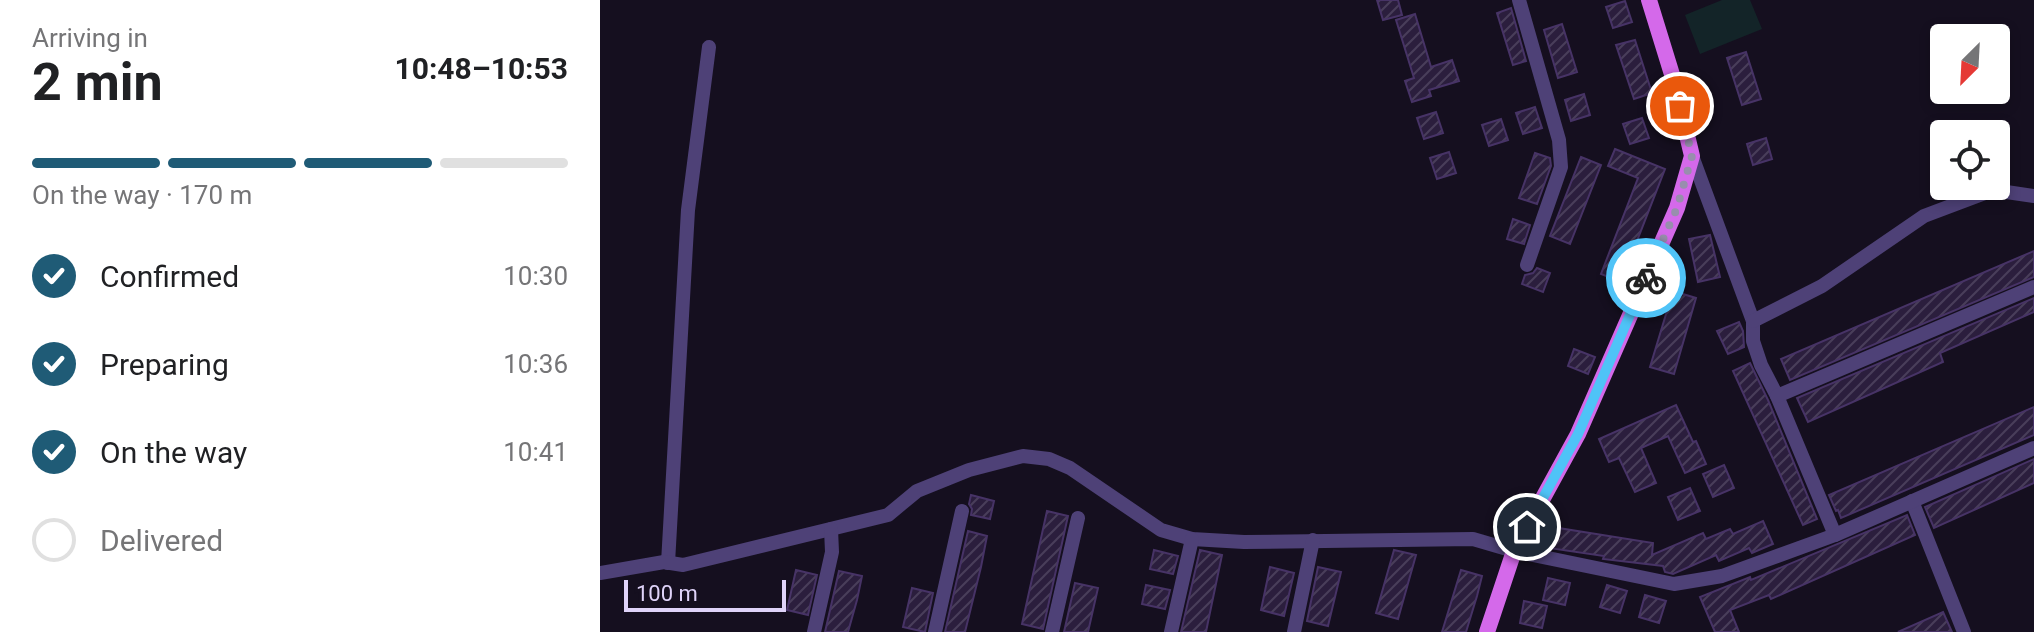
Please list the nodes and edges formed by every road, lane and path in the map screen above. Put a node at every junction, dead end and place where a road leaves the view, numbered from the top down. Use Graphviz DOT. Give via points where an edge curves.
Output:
graph roads {
  1 [pos="1519,0"];
  2 [pos="1649,0"];
  3 [pos="709,47"];
  4 [pos="1692,156"];
  5 [pos="2034,196"];
  6 [pos="1527,265"];
  7 [pos="2034,287"];
  8 [pos="1753,321"];
  9 [pos="1777,396"];
  10 [pos="2034,448"];
  11 [pos="1912,501"];
  12 [pos="962,511"];
  13 [pos="1078,518"];
  14 [pos="831,529"];
  15 [pos="1835,535"];
  16 [pos="1192,539"];
  17 [pos="1313,540"];
  18 [pos="1514,551"];
  19 [pos="668,563"];
  20 [pos="600,573"];
  21 [pos="814,632"];
  22 [pos="935,632"];
  23 [pos="1052,632"];
  24 [pos="1171,632"];
  25 [pos="1294,632"];
  26 [pos="1487,632"];
  27 [pos="1964,632"];
  1 -- 6 [label="street" via="1559,140 1561,167"];
  2 -- 4 [label="main road"];
  3 -- 19 [label="street" via="688,210"];
  4 -- 8 [label="street"];
  4 -- 18 [label="main road" via="1677,208 1578,434"];
  5 -- 8 [label="street" via="1993,190 1924,216 1822,286"];
  7 -- 9 [label="street"];
  8 -- 9 [label="street" via="1753,341"];
  9 -- 15 [label="street"];
  10 -- 11 [label="street"];
  11 -- 15 [label="street"];
  11 -- 27 [label="street"];
  12 -- 22 [label="street"];
  13 -- 23 [label="street"];
  14 -- 16 [label="street" via="888,515 917,491 1023,456 1070,468 1161,530"];
  14 -- 19 [label="street" via="683,565"];
  14 -- 21 [label="street" via="832,552"];
  15 -- 18 [label="street" via="1722,576 1674,584"];
  16 -- 17 [label="street"];
  16 -- 24 [label="street"];
  17 -- 18 [label="street" via="1473,539"];
  17 -- 25 [label="street"];
  18 -- 26 [label="main road"];
  19 -- 20 [label="street"];
}
